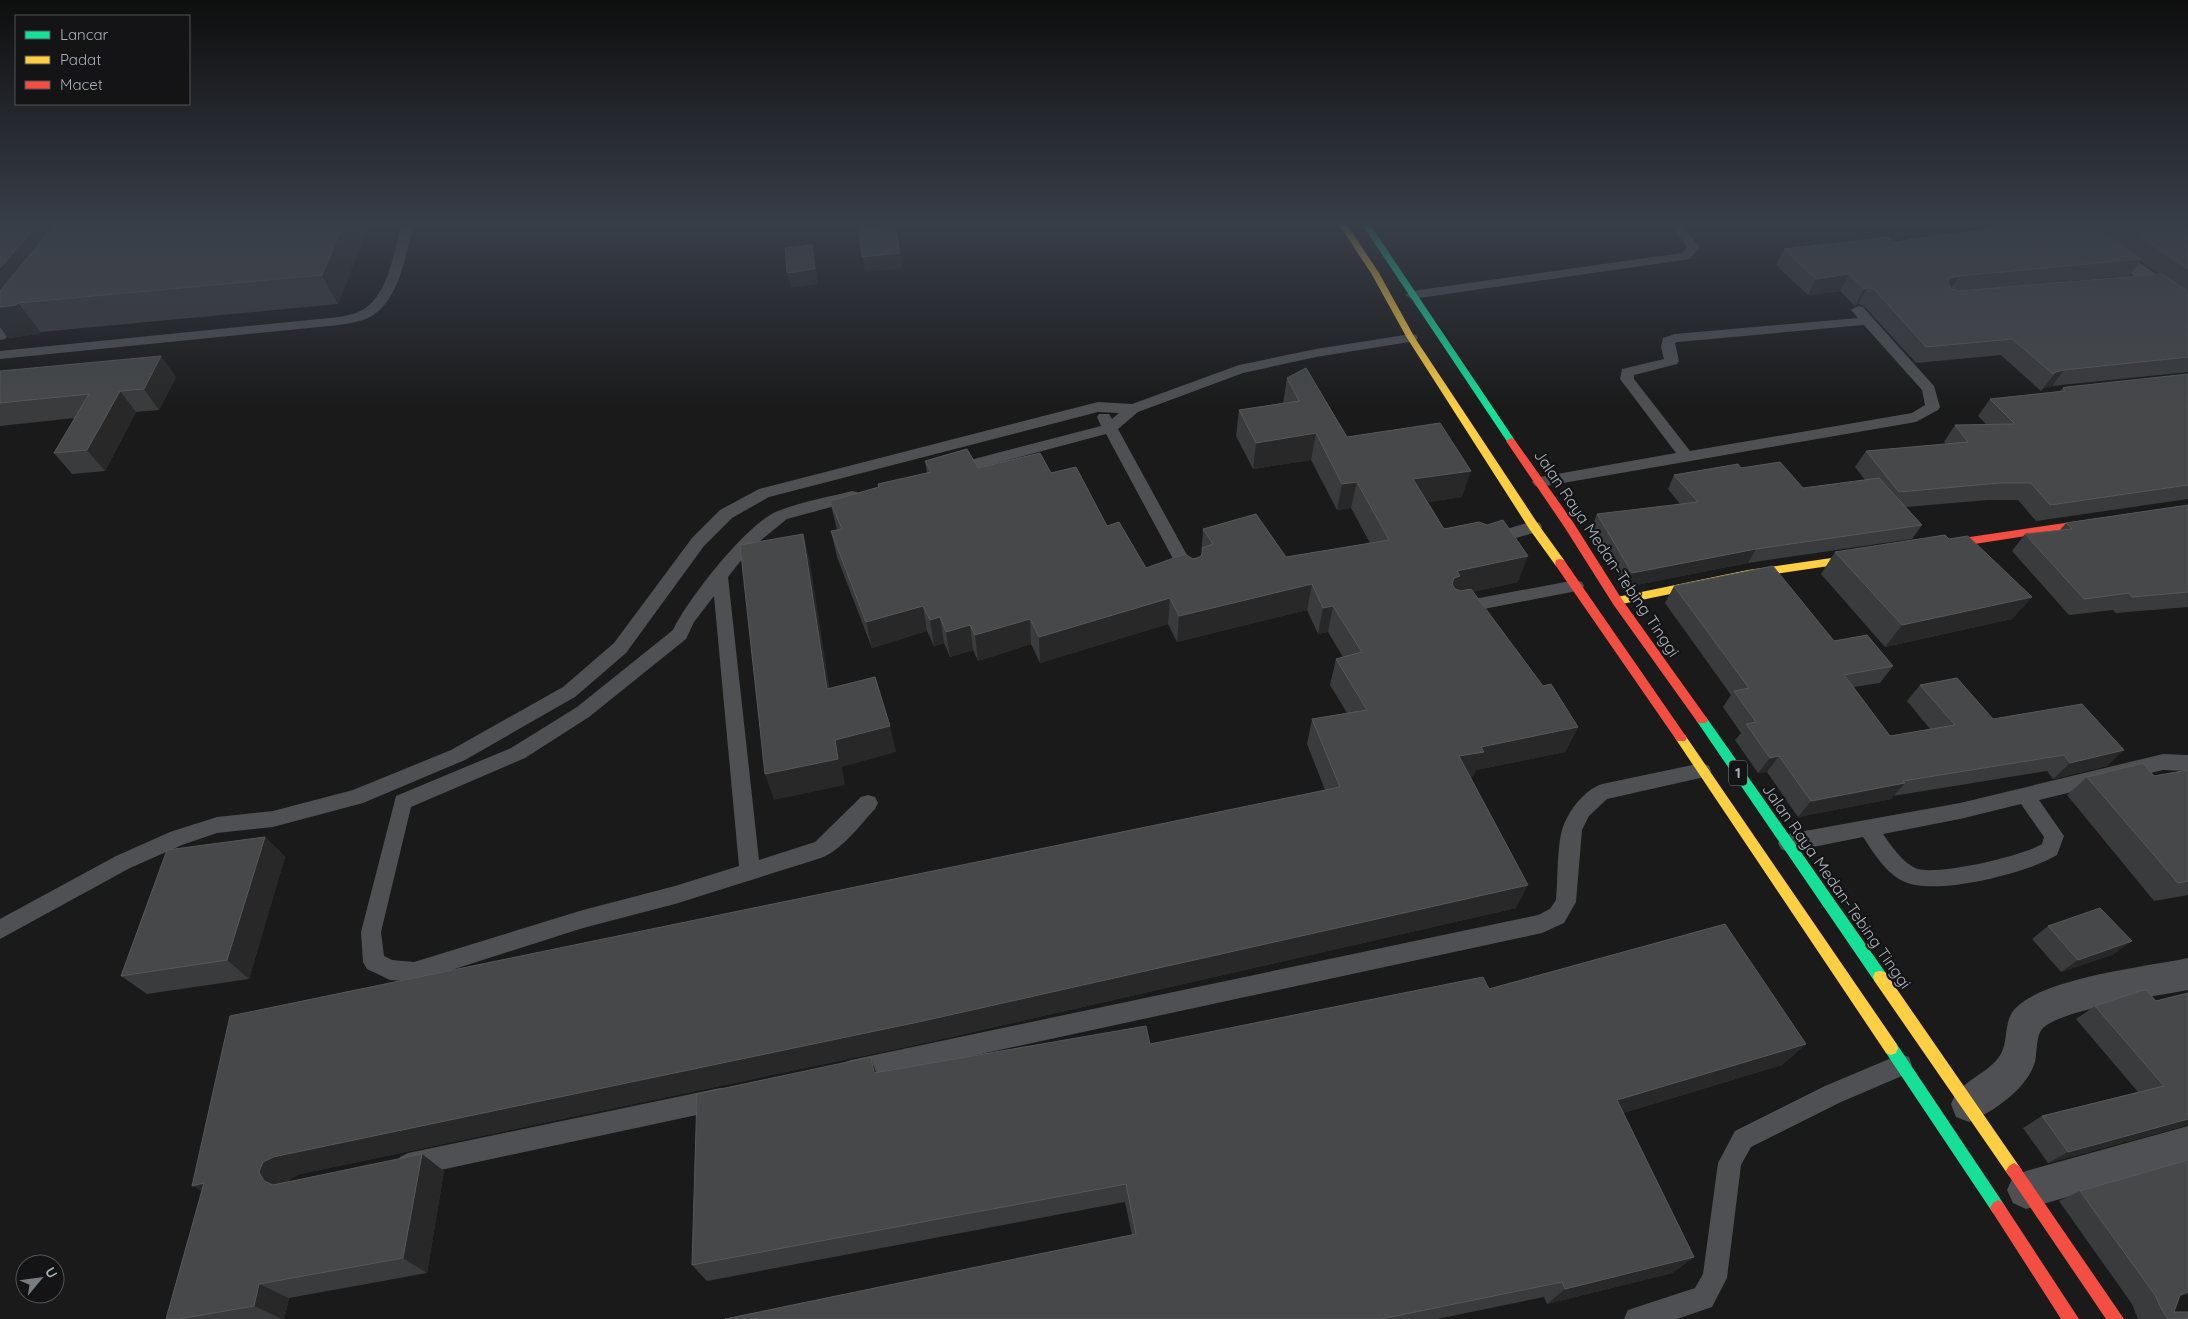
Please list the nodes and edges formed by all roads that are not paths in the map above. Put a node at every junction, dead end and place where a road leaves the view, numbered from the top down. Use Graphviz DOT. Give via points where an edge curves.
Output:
graph roads {
  1 [pos="388,285"];
  2 [pos="1381,285"];
  3 [pos="1405,285"];
  4 [pos="1485,285"];
  5 [pos="2160,285"];
  6 [pos="1412,295"];
  7 [pos="29,300"];
  8 [pos="2188,304"];
  9 [pos="1858,310"];
  10 [pos="1868,321"];
  11 [pos="0,336"];
  12 [pos="1411,338"];
  13 [pos="0,355"];
  14 [pos="1098,407"];
  15 [pos="1133,409"];
  16 [pos="1110,428"];
  17 [pos="1686,456"];
  18 [pos="936,474"];
  19 [pos="1540,482"];
  20 [pos="868,492"];
  21 [pos="764,493"];
  22 [pos="782,515"];
  23 [pos="2110,520"];
  24 [pos="1534,527"];
  25 [pos="1478,543"];
  26 [pos="1924,548"];
  27 [pos="1875,555"];
  28 [pos="720,576"];
  29 [pos="1191,577"];
  30 [pos="1576,586"];
  31 [pos="1617,601"];
  32 [pos="1453,609"];
  33 [pos="2188,763"];
  34 [pos="1702,771"];
  35 [pos="2026,796"];
  36 [pos="868,803"];
  37 [pos="1866,827"];
  38 [pos="1788,843"];
  39 [pos="750,872"];
  40 [pos="0,930"];
  41 [pos="2188,974"];
  42 [pos="1901,1065"];
  43 [pos="828,1076"];
  44 [pos="740,1095"];
  45 [pos="1969,1104"];
  46 [pos="2188,1144"];
  47 [pos="388,1170"];
  48 [pos="2026,1190"];
  49 [pos="1637,1319"];
  50 [pos="2071,1319"];
  51 [pos="2116,1319"];
  1 -- 13 [label="lane" via="374,309 339,321"];
  2 -- 12 [label="main road, 1"];
  3 -- 6 [label="main road, Jalan Raya Medan-Tebing Tinggi / 1"];
  4 -- 6 [label="lane"];
  5 -- 8 [label="street"];
  6 -- 19 [label="main road, Jalan Raya Medan-Tebing Tinggi / 1"];
  7 -- 11 [label="lane"];
  9 -- 10 [label="lane"];
  10 -- 17 [label="lane" via="1930,389 1933,407 1916,418"];
  10 -- 17 [label="lane" via="1668,341 1672,361 1627,372 1627,379"];
  12 -- 15 [label="lane" via="1239,369"];
  12 -- 24 [label="main road, 1"];
  14 -- 15 [label="lane"];
  14 -- 16 [label="lane"];
  14 -- 21 [label="lane"];
  15 -- 16 [label="lane"];
  16 -- 18 [label="lane"];
  16 -- 29 [label="lane"];
  17 -- 19 [label="lane"];
  19 -- 31 [label="main road, Jalan Raya Medan-Tebing Tinggi / 1"];
  20 -- 22 [label="lane"];
  21 -- 22 [label="lane"];
  21 -- 40 [label="lane" via="726,514 698,542 620,648 568,692 551,702 458,755 356,797 273,819 217,825 177,838 123,862"];
  22 -- 28 [label="lane" via="744,545"];
  23 -- 26 [label="main road"];
  24 -- 25 [label="lane"];
  24 -- 30 [label="main road, 1"];
  27 -- 31 [label="main road" via="1748,574"];
  28 -- 39 [label="lane"];
  28 -- 39 [label="lane" via="686,619 680,634 583,712 518,753 403,802 371,932 374,962 390,970 414,972 583,919"];
  30 -- 32 [label="lane"];
  30 -- 34 [label="main road, 1"];
  31 -- 38 [label="main road, Jalan Raya Medan-Tebing Tinggi / 1"];
  33 -- 35 [label="lane" via="2163,762"];
  34 -- 42 [label="main road, 1"];
  34 -- 43 [label="lane" via="1602,792 1582,810 1572,830 1566,902 1556,916 1542,924"];
  35 -- 37 [label="lane"];
  35 -- 37 [label="lane" via="2054,836 2050,850 2037,857 1935,879 1912,877 1900,868"];
  36 -- 39 [label="lane" via="821,849"];
  37 -- 38 [label="lane"];
  38 -- 45 [label="main road, Jalan Raya Medan-Tebing Tinggi / 1"];
  41 -- 45 [label="street" via="2083,994 2043,1007 2024,1022 2018,1063 2004,1078"];
  42 -- 49 [label="lane" via="1833,1094 1743,1139 1730,1163 1715,1278 1703,1298"];
  42 -- 50 [label="main road, 1"];
  44 -- 47 [label="lane"];
  45 -- 48 [label="main road, Jalan Raya Medan-Tebing Tinggi / 1"];
  46 -- 48 [label="street"];
  48 -- 51 [label="main road, Jalan Raya Medan-Tebing Tinggi / 1"];
}
